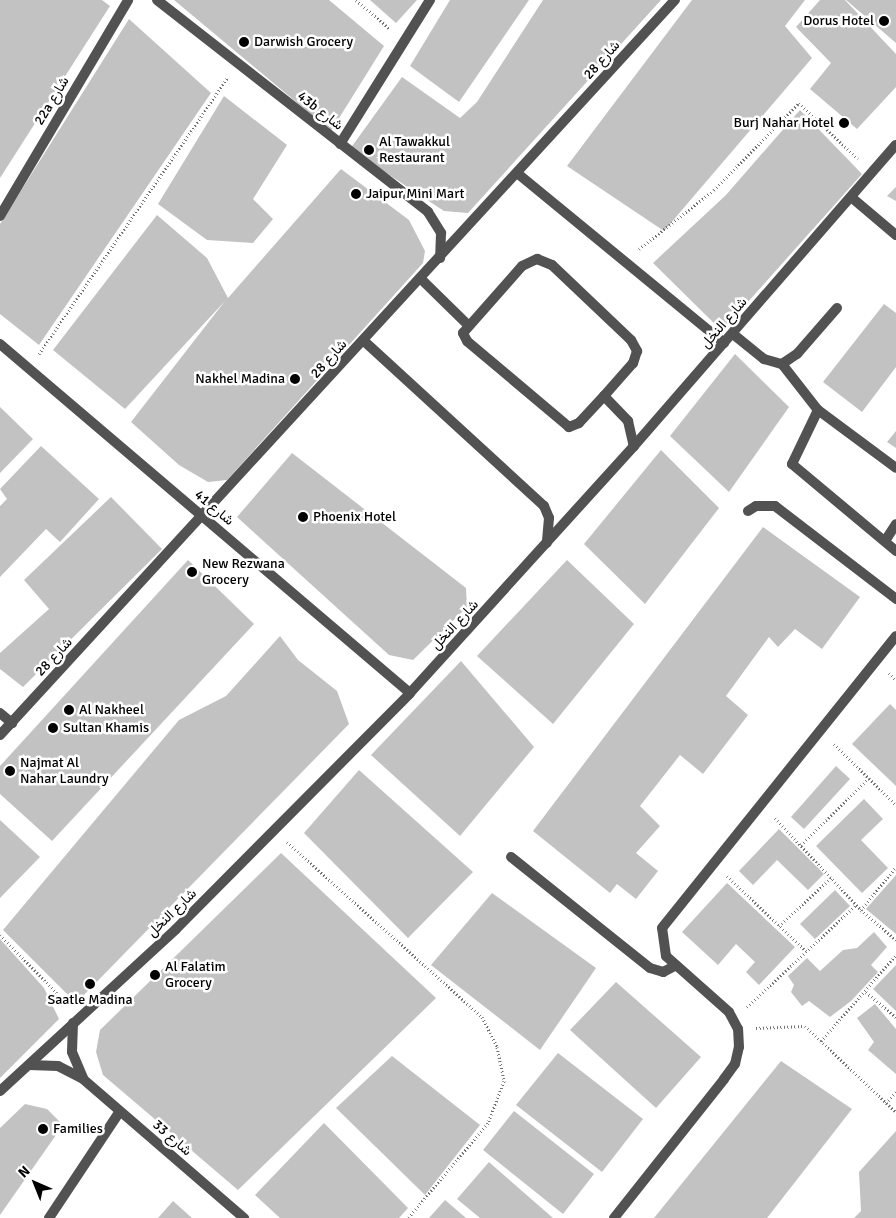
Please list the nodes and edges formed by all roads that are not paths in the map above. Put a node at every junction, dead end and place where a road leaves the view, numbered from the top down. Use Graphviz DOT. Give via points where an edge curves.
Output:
graph roads {
  1 [pos="128,0"];
  2 [pos="157,0"];
  3 [pos="430,0"];
  4 [pos="675,0"];
  5 [pos="340,144"];
  6 [pos="896,145"];
  7 [pos="517,173"];
  8 [pos="851,197"];
  9 [pos="0,216"];
  10 [pos="896,235"];
  11 [pos="440,258"];
  12 [pos="421,279"];
  13 [pos="837,308"];
  14 [pos="467,324"];
  15 [pos="732,334"];
  16 [pos="364,341"];
  17 [pos="724,343"];
  18 [pos="0,344"];
  19 [pos="782,364"];
  20 [pos="604,396"];
  21 [pos="818,410"];
  22 [pos="634,446"];
  23 [pos="896,468"];
  24 [pos="748,511"];
  25 [pos="204,517"];
  26 [pos="896,524"];
  27 [pos="885,541"];
  28 [pos="547,544"];
  29 [pos="896,551"];
  30 [pos="896,600"];
  31 [pos="896,636"];
  32 [pos="410,693"];
  33 [pos="0,713"];
  34 [pos="12,723"];
  35 [pos="0,735"];
  36 [pos="511,857"];
  37 [pos="675,966"];
  38 [pos="73,1023"];
  39 [pos="29,1065"];
  40 [pos="83,1079"];
  41 [pos="0,1091"];
  42 [pos="120,1111"];
  43 [pos="49,1218"];
  44 [pos="244,1218"];
  45 [pos="614,1218"];
  1 -- 9 [label="street, 22a شارع"];
  2 -- 5 [label="street, 43b شارع"];
  3 -- 5 [label="street"];
  4 -- 7 [label="street, شارع 28"];
  5 -- 11 [label="street, 43b شارع" via="428,212 441,233"];
  6 -- 8 [label="street, شارع النخل"];
  7 -- 11 [label="street, شارع 28"];
  7 -- 17 [label="street" via="626,259"];
  8 -- 10 [label="street"];
  8 -- 15 [label="street, شارع النخل"];
  11 -- 12 [label="street, شارع 28"];
  12 -- 14 [label="street"];
  12 -- 16 [label="street, شارع 28"];
  13 -- 19 [label="street" via="797,354"];
  14 -- 20 [label="street" via="463,333 467,342 564,426 579,423"];
  14 -- 20 [label="street" via="522,266 537,259 545,261 635,345 633,363"];
  15 -- 17 [label="street, شارع النخل"];
  15 -- 19 [label="street" via="764,359"];
  16 -- 25 [label="street, شارع 28"];
  16 -- 28 [label="street" via="544,506 549,518"];
  17 -- 22 [label="street, شارع النخل"];
  18 -- 25 [label="street, شارع 41"];
  19 -- 21 [label="street"];
  20 -- 22 [label="street" via="628,422"];
  21 -- 23 [label="street"];
  21 -- 27 [label="street" via="792,464"];
  22 -- 28 [label="street, شارع النخل"];
  24 -- 30 [label="street" via="756,506 775,506"];
  25 -- 32 [label="street, شارع 41"];
  25 -- 34 [label="street, شارع 28"];
  26 -- 27 [label="street"];
  27 -- 29 [label="street"];
  28 -- 32 [label="street, شارع النخل"];
  31 -- 37 [label="street" via="662,928 666,956"];
  32 -- 38 [label="street, شارع النخل" via="276,831"];
  33 -- 34 [label="street"];
  34 -- 35 [label="street, شارع 28"];
  36 -- 37 [label="street" via="650,968 663,972"];
  37 -- 45 [label="street" via="716,1000 735,1024 739,1047 735,1064"];
  38 -- 39 [label="street, شارع النخل"];
  38 -- 40 [label="street, شارع 33" via="72,1052"];
  39 -- 40 [label="street, شارع 33" via="58,1066"];
  39 -- 41 [label="street, شارع النخل"];
  40 -- 42 [label="street, شارع 33"];
  42 -- 43 [label="street"];
  42 -- 44 [label="street, شارع 33"];
}
